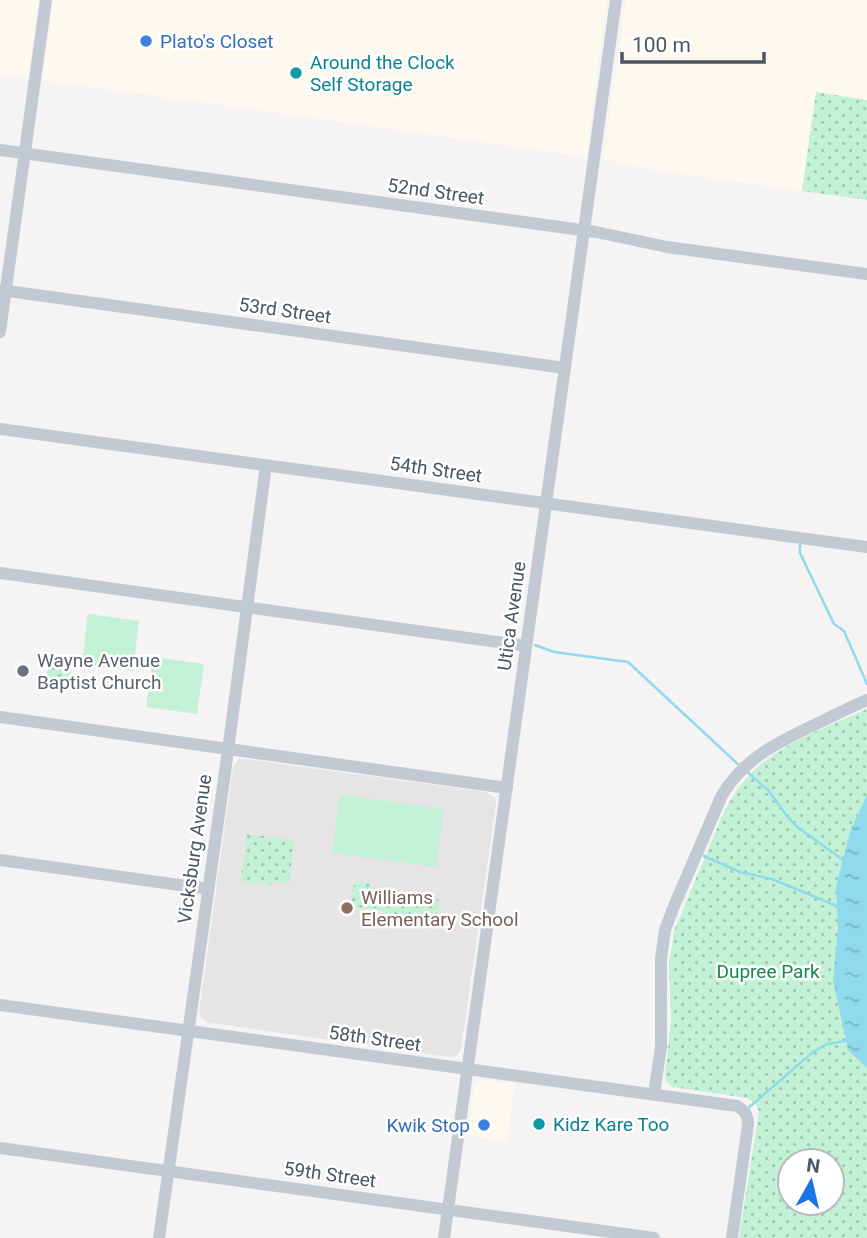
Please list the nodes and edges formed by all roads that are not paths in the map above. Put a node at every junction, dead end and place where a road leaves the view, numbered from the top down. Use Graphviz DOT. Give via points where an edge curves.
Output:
graph roads {
  1 [pos="46,0"];
  2 [pos="616,0"];
  3 [pos="0,150"];
  4 [pos="26,153"];
  5 [pos="584,231"];
  6 [pos="867,274"];
  7 [pos="3,290"];
  8 [pos="0,332"];
  9 [pos="565,368"];
  10 [pos="0,429"];
  11 [pos="266,465"];
  12 [pos="546,503"];
  13 [pos="867,547"];
  14 [pos="0,573"];
  15 [pos="247,607"];
  16 [pos="526,646"];
  17 [pos="867,700"];
  18 [pos="0,717"];
  19 [pos="228,749"];
  20 [pos="507,788"];
  21 [pos="0,860"];
  22 [pos="208,889"];
  23 [pos="0,1005"];
  24 [pos="188,1031"];
  25 [pos="468,1070"];
  26 [pos="654,1094"];
  27 [pos="0,1147"];
  28 [pos="169,1171"];
  29 [pos="449,1210"];
  30 [pos="159,1238"];
  31 [pos="444,1238"];
  32 [pos="654,1238"];
  33 [pos="732,1238"];
  1 -- 4 [label="street"];
  2 -- 5 [label="street, Utica Avenue"];
  3 -- 4 [label="street, 52nd Street"];
  4 -- 5 [label="street, 52nd Street"];
  4 -- 7 [label="street"];
  5 -- 6 [label="street, 52nd Street"];
  5 -- 9 [label="street, Utica Avenue"];
  7 -- 8 [label="street"];
  7 -- 9 [label="street, 53rd Street"];
  9 -- 12 [label="street, Utica Avenue"];
  10 -- 11 [label="street, 54th Street"];
  11 -- 12 [label="street, 54th Street"];
  11 -- 15 [label="street, Vicksburg Avenue"];
  12 -- 13 [label="street, 54th Street"];
  12 -- 16 [label="street, Utica Avenue"];
  14 -- 15 [label="street"];
  15 -- 16 [label="street"];
  15 -- 19 [label="street, Vicksburg Avenue"];
  16 -- 20 [label="street, Utica Avenue"];
  17 -- 26 [label="street" via="776,743 747,765 722,795 666,930 661,959 661,1047"];
  18 -- 19 [label="street"];
  19 -- 20 [label="street"];
  19 -- 22 [label="street, Vicksburg Avenue"];
  20 -- 25 [label="street, Utica Avenue"];
  21 -- 22 [label="street"];
  22 -- 24 [label="street, Vicksburg Avenue"];
  23 -- 24 [label="street, 58th Street"];
  24 -- 25 [label="street, 58th Street"];
  24 -- 28 [label="street, Vicksburg Avenue"];
  25 -- 26 [label="street, 58th Street"];
  25 -- 29 [label="street, Utica Avenue"];
  26 -- 33 [label="street, 58th Street" via="729,1104 747,1116"];
  27 -- 28 [label="street, 59th Street"];
  28 -- 29 [label="street, 59th Street"];
  28 -- 30 [label="street, Vicksburg Avenue"];
  29 -- 31 [label="street, Utica Avenue"];
  29 -- 32 [label="street, 59th Street"];
}
